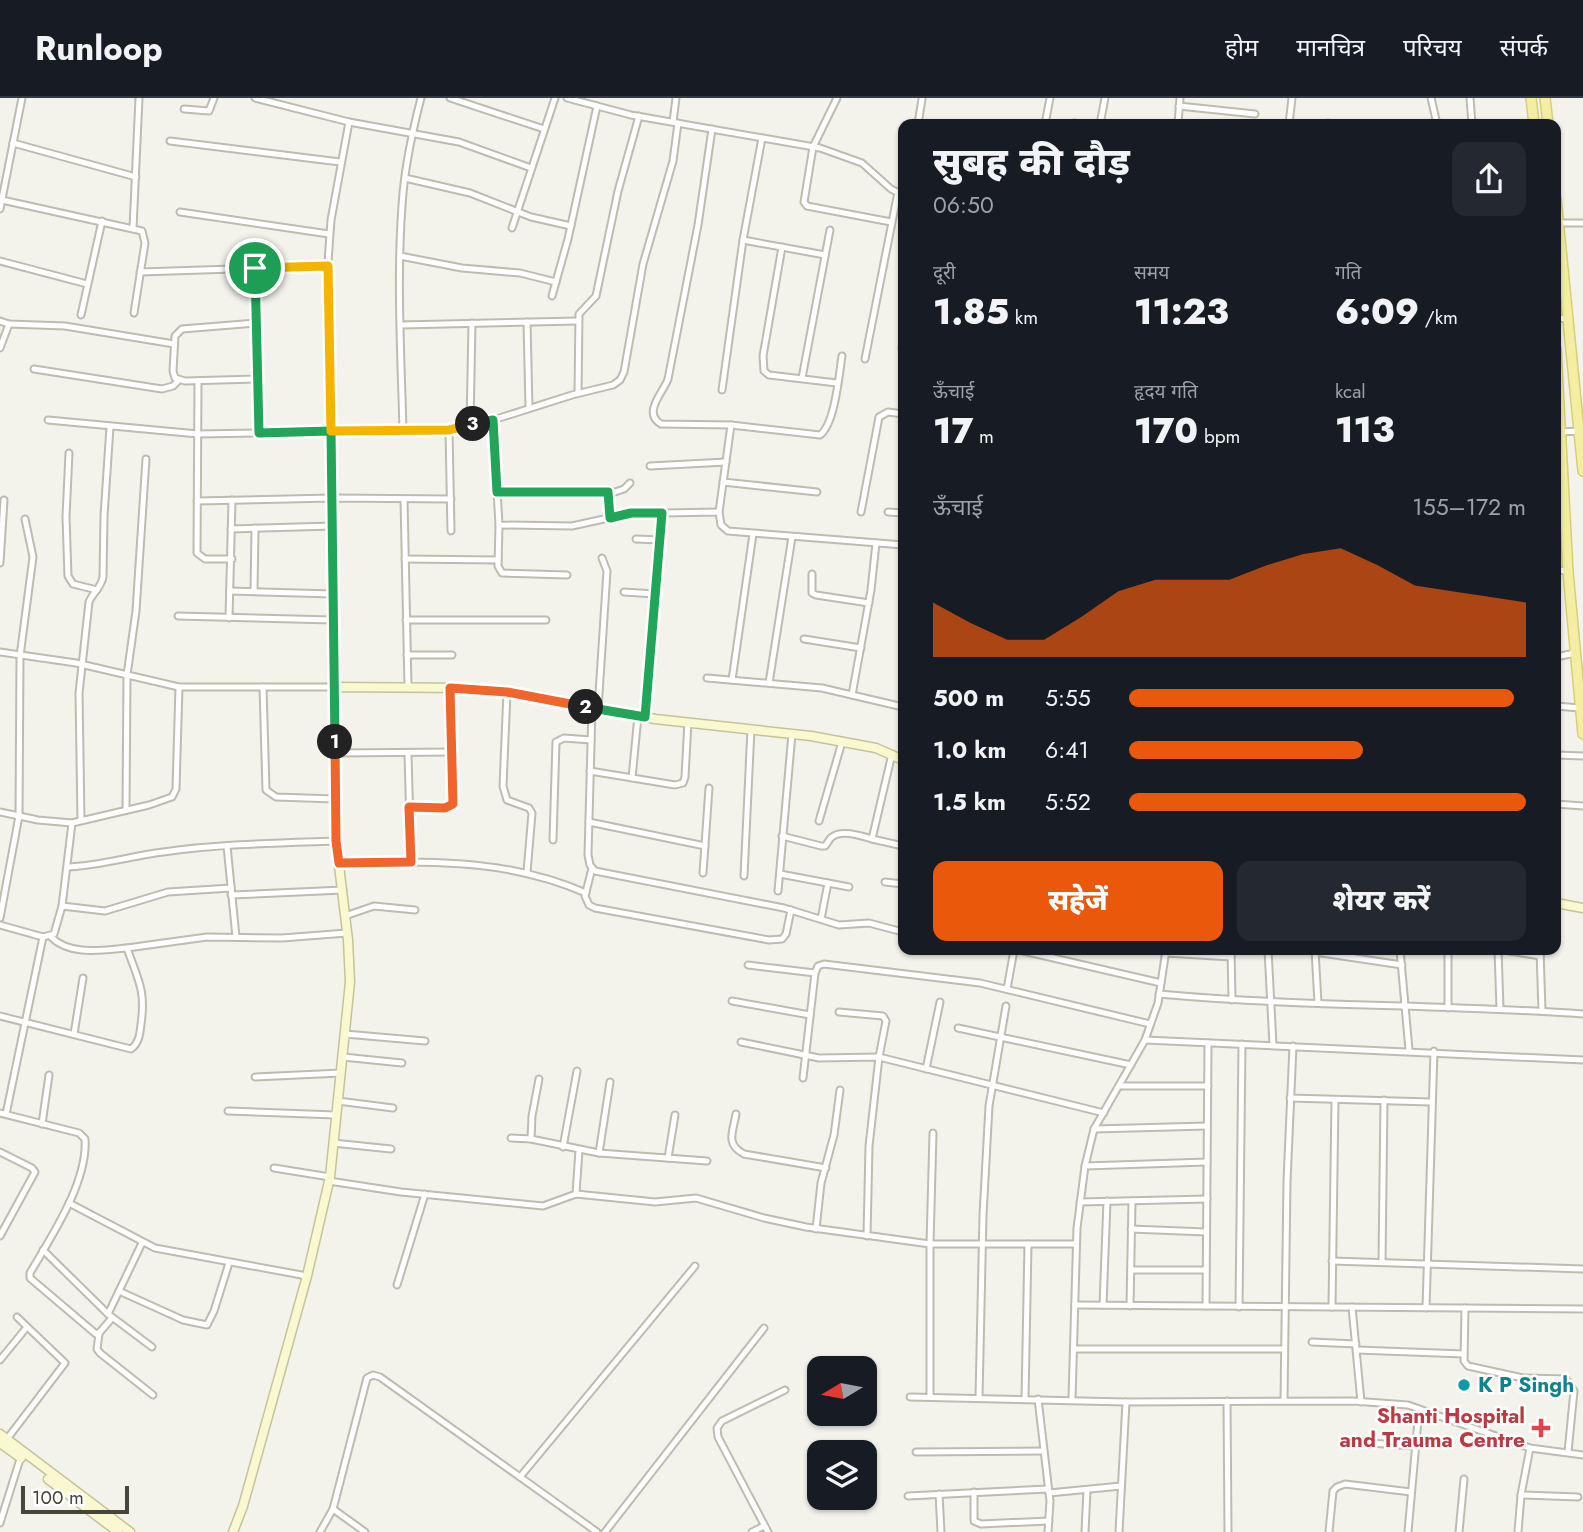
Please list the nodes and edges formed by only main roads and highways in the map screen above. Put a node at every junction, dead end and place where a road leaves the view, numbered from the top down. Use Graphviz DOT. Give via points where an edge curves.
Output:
graph roads {
  1 [pos="1531,98"];
  2 [pos="1545,98"];
  3 [pos="1533,119"];
  4 [pos="1547,119"];
  5 [pos="1561,252"];
  6 [pos="1582,431"];
  7 [pos="1561,450"];
  8 [pos="1583,471"];
  9 [pos="1580,672"];
  10 [pos="1583,730"];
  1 -- 3 [label="main road"];
  2 -- 4 [label="main road"];
  5 -- 6 [label="main road"];
  6 -- 8 [label="main road"];
  7 -- 9 [label="main road"];
  9 -- 10 [label="main road"];
}
